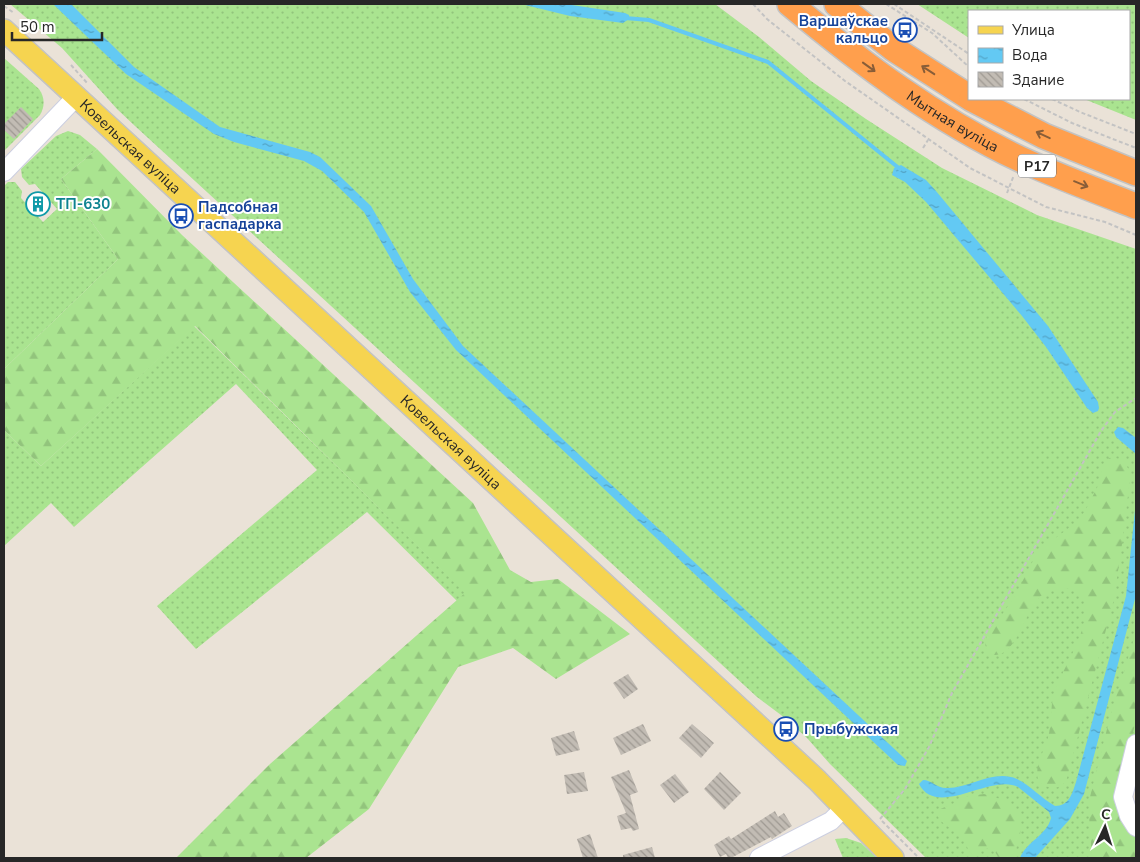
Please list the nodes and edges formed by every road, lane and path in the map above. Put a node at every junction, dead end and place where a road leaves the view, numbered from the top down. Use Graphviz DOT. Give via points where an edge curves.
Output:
graph roads {
  1 [pos="790,4"];
  2 [pos="836,4"];
  3 [pos="886,4"];
  4 [pos="894,4"];
  5 [pos="4,6"];
  6 [pos="9,21"];
  7 [pos="968,53"];
  8 [pos="968,65"];
  9 [pos="968,96"];
  10 [pos="76,97"];
  11 [pos="974,100"];
  12 [pos="1026,100"];
  13 [pos="1054,100"];
  14 [pos="1136,134"];
  15 [pos="928,140"];
  16 [pos="923,148"];
  17 [pos="1136,148"];
  18 [pos="4,172"];
  19 [pos="1136,173"];
  20 [pos="1136,206"];
  21 [pos="1136,398"];
  22 [pos="1136,744"];
  23 [pos="844,808"];
  24 [pos="1136,828"];
  25 [pos="866,830"];
  26 [pos="759,858"];
  27 [pos="893,858"];
  1 -- 20 [label="highway, Мытная вуліца / Р17, one-way" via="862,62 943,117 1020,159"];
  9 -- 2 [label="highway, Мытная вуліца, one-way" via="894,49"];
  3 -- 8 [label="path" via="932,33"];
  4 -- 7 [label="path"];
  5 -- 6 [label="path"];
  6 -- 10 [label="main road, Ковельская вуліца"];
  10 -- 18 [label="street"];
  10 -- 23 [label="main road, Ковельская вуліца"];
  19 -- 11 [label="highway, Мытная вуліца / Р17, one-way" via="1044,136"];
  12 -- 17 [label="path"];
  13 -- 14 [label="path"];
  15 -- 16 [label="path"];
  21 -- 25 [label="path" via="1115,412 1101,431 952,693 929,747 905,788 880,819"];
  22 -- 24 [label="street" via="1123,797"];
  23 -- 25 [label="main road, Ковельская вуліца"];
  23 -- 26 [label="street" via="831,821"];
  25 -- 27 [label="main road, Ковельская вуліца"];
}
